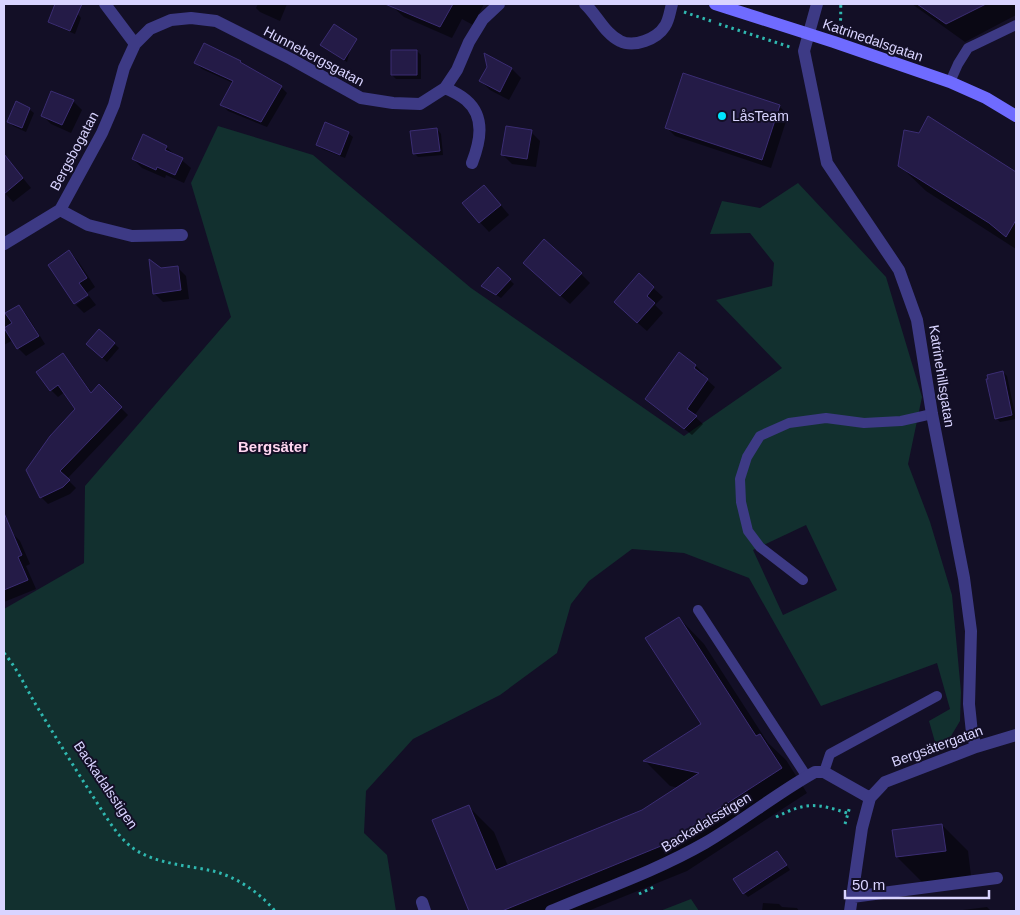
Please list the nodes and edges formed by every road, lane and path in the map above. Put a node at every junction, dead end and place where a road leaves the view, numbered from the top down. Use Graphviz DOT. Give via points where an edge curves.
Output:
graph roads {
  1 [pos="105,4"];
  2 [pos="500,4"];
  3 [pos="585,4"];
  4 [pos="672,4"];
  5 [pos="715,4"];
  6 [pos="818,4"];
  7 [pos="1016,25"];
  8 [pos="809,34"];
  9 [pos="135,44"];
  10 [pos="950,82"];
  11 [pos="445,88"];
  12 [pos="1016,116"];
  13 [pos="472,163"];
  14 [pos="60,210"];
  15 [pos="182,235"];
  16 [pos="4,244"];
  17 [pos="932,414"];
  18 [pos="803,580"];
  19 [pos="698,610"];
  20 [pos="4,653"];
  21 [pos="937,696"];
  22 [pos="1016,735"];
  23 [pos="976,747"];
  24 [pos="824,772"];
  25 [pos="807,777"];
  26 [pos="870,798"];
  27 [pos="997,878"];
  28 [pos="852,897"];
  29 [pos="276,911"];
  30 [pos="551,911"];
  31 [pos="850,911"];
  1 -- 9 [label="street"];
  2 -- 11 [label="street, Hunnebergsgatan" via="483,19"];
  3 -- 4 [label="street" via="605,29 620,41 638,43 656,37 666,26"];
  5 -- 8 [label="street, Katrinedalsgatan"];
  6 -- 8 [label="street, Katrinehillsgatan"];
  7 -- 10 [label="lane" via="968,48"];
  8 -- 10 [label="street, Katrinedalsgatan"];
  8 -- 17 [label="street, Katrinehillsgatan" via="804,51 826,163 899,270 917,320"];
  9 -- 11 [label="street, Hunnebergsgatan" via="150,29 171,20 216,21 360,98 420,104"];
  9 -- 14 [label="street, Bergsbogatan" via="102,133"];
  10 -- 12 [label="street, Katrinedalsgatan"];
  11 -- 13 [label="street" via="466,99 476,111 480,128 478,148"];
  14 -- 15 [label="street" via="88,225 132,236"];
  14 -- 16 [label="street, Bergsbogatan"];
  17 -- 18 [label="lane" via="873,423 826,418 788,423 760,436 747,457 740,478 741,502 748,531 760,548"];
  17 -- 23 [label="street, Katrinehillsgatan" via="964,578 971,631 969,704"];
  19 -- 25 [label="lane"];
  20 -- 29 [label="path, Backadalsstigen" via="116,831 130,845 143,855 215,871 232,878 250,888"];
  21 -- 24 [label="lane" via="830,754"];
  22 -- 23 [label="street, Bergsätergatan"];
  23 -- 26 [label="street, Bergsätergatan" via="885,782"];
  24 -- 25 [label="street, Backadalsstigen" via="815,772"];
  24 -- 26 [label="street"];
  25 -- 30 [label="street, Backadalsstigen" via="683,855"];
  26 -- 28 [label="street" via="862,828"];
  27 -- 28 [label="street"];
  28 -- 31 [label="street"];
}
